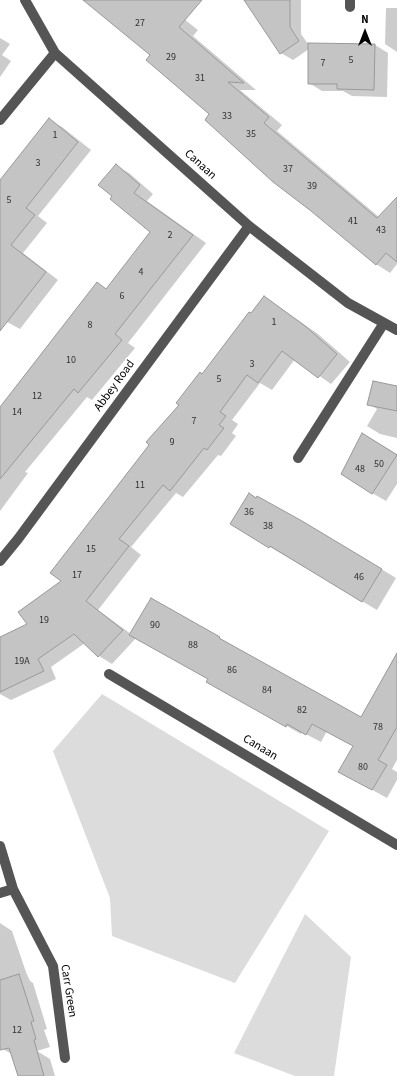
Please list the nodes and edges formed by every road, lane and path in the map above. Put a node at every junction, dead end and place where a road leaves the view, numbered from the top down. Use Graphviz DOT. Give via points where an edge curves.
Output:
graph roads {
  1 [pos="25,0"];
  2 [pos="55,53"];
  3 [pos="0,120"];
  4 [pos="249,226"];
  5 [pos="384,323"];
  6 [pos="397,330"];
  7 [pos="298,458"];
  8 [pos="0,561"];
  9 [pos="109,674"];
  10 [pos="397,845"];
  11 [pos="0,846"];
  12 [pos="13,889"];
  13 [pos="0,893"];
  14 [pos="65,1058"];
  1 -- 2 [label="street, Canaan"];
  2 -- 3 [label="street"];
  2 -- 4 [label="street, Canaan"];
  4 -- 5 [label="street, Canaan" via="348,303"];
  4 -- 8 [label="street, Abbey Road"];
  5 -- 6 [label="street, Canaan"];
  5 -- 7 [label="street"];
  9 -- 10 [label="street, Canaan"];
  11 -- 12 [label="street, Carr Green"];
  12 -- 13 [label="street"];
  12 -- 14 [label="street, Carr Green" via="53,966"];
}
